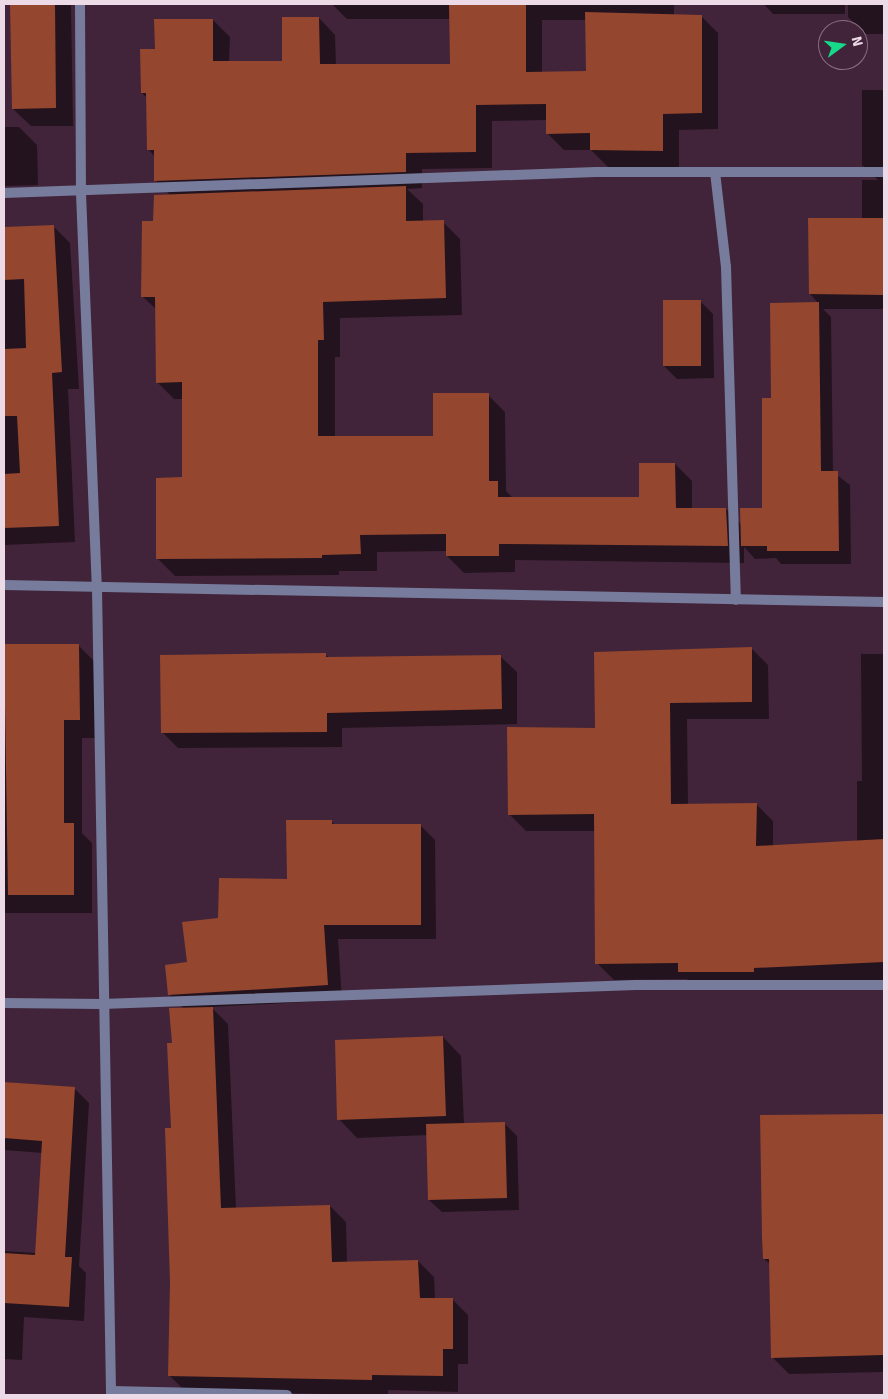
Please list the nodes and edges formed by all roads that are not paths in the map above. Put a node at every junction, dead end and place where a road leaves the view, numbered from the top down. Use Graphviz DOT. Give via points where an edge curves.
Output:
graph roads {
  1 [pos="80,4"];
  2 [pos="715,172"];
  3 [pos="884,172"];
  4 [pos="4,193"];
  5 [pos="81,193"];
  6 [pos="4,585"];
  7 [pos="97,589"];
  8 [pos="736,600"];
  9 [pos="884,602"];
  10 [pos="884,985"];
  11 [pos="4,1003"];
  12 [pos="102,1004"];
  13 [pos="111,1393"];
  14 [pos="287,1395"];
  1 -- 5 [label="street"];
  2 -- 3 [label="street"];
  2 -- 5 [label="street" via="596,172"];
  2 -- 8 [label="street" via="726,277"];
  4 -- 5 [label="street"];
  5 -- 7 [label="street"];
  6 -- 7 [label="street"];
  7 -- 8 [label="street"];
  7 -- 12 [label="street"];
  8 -- 9 [label="street"];
  10 -- 12 [label="street" via="636,985"];
  11 -- 12 [label="street"];
  12 -- 13 [label="street"];
  13 -- 14 [label="street"];
}
